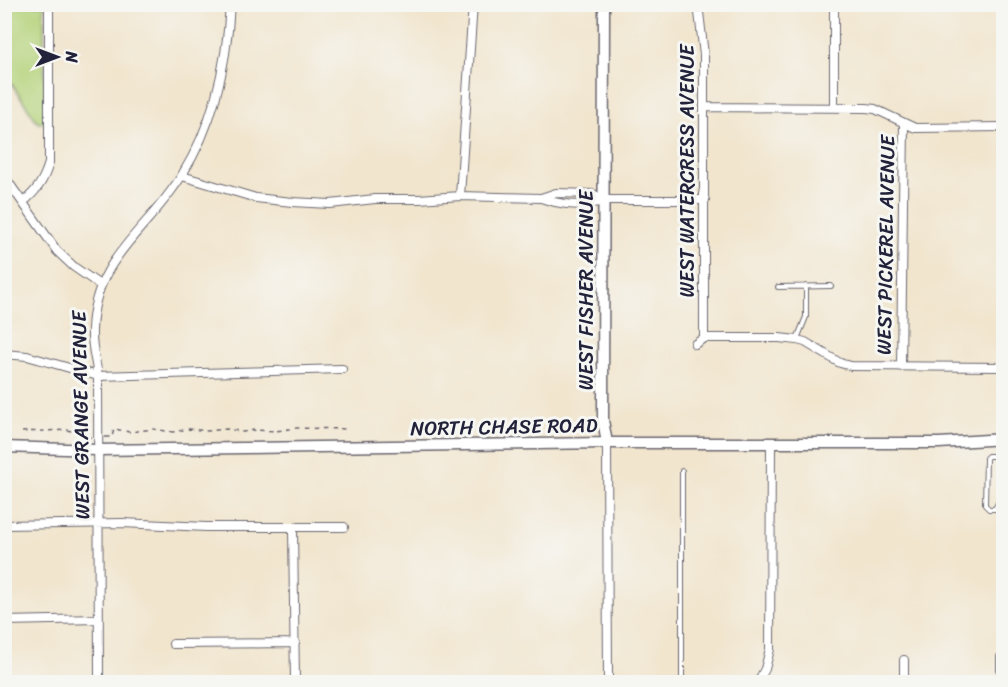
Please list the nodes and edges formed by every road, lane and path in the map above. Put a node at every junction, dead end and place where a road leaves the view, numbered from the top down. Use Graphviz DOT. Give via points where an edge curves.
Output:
graph roads {
  1 [pos="49,4"];
  2 [pos="230,4"];
  3 [pos="473,4"];
  4 [pos="604,4"];
  5 [pos="698,4"];
  6 [pos="834,4"];
  7 [pos="705,107"];
  8 [pos="834,108"];
  9 [pos="904,123"];
  10 [pos="1004,127"];
  11 [pos="4,176"];
  12 [pos="182,176"];
  13 [pos="460,195"];
  14 [pos="604,200"];
  15 [pos="705,200"];
  16 [pos="23,202"];
  17 [pos="100,285"];
  18 [pos="806,286"];
  19 [pos="831,286"];
  20 [pos="778,287"];
  21 [pos="704,338"];
  22 [pos="797,340"];
  23 [pos="696,344"];
  24 [pos="4,354"];
  25 [pos="901,367"];
  26 [pos="1004,367"];
  27 [pos="342,369"];
  28 [pos="98,375"];
  29 [pos="347,429"];
  30 [pos="22,432"];
  31 [pos="112,436"];
  32 [pos="84,438"];
  33 [pos="1004,439"];
  34 [pos="607,443"];
  35 [pos="771,444"];
  36 [pos="4,447"];
  37 [pos="97,450"];
  38 [pos="1002,456"];
  39 [pos="681,471"];
  40 [pos="99,524"];
  41 [pos="4,525"];
  42 [pos="293,528"];
  43 [pos="344,528"];
  44 [pos="99,619"];
  45 [pos="4,621"];
  46 [pos="295,643"];
  47 [pos="173,644"];
  48 [pos="1001,657"];
  49 [pos="904,660"];
  50 [pos="99,682"];
  51 [pos="295,682"];
  52 [pos="608,682"];
  53 [pos="682,682"];
  54 [pos="758,682"];
  55 [pos="904,682"];
  56 [pos="1001,682"];
  1 -- 16 [label="street" via="49,163 39,188"];
  2 -- 12 [label="street, WEST GRANGE AVENUE" via="224,67 212,114"];
  3 -- 13 [label="street"];
  4 -- 14 [label="street, WEST FISHER AVENUE"];
  5 -- 7 [label="street, WEST WATERCRESS AVENUE"];
  6 -- 8 [label="street"];
  7 -- 8 [label="street"];
  7 -- 15 [label="street, WEST WATERCRESS AVENUE"];
  8 -- 9 [label="street" via="875,109"];
  9 -- 10 [label="street" via="915,128"];
  9 -- 25 [label="street, WEST PICKEREL AVENUE"];
  11 -- 16 [label="street"];
  12 -- 13 [label="street" via="256,198 292,202 330,204"];
  12 -- 17 [label="street, WEST GRANGE AVENUE" via="156,213 115,256"];
  13 -- 14 [label="street" via="541,198 557,204 594,204"];
  14 -- 15 [label="street"];
  14 -- 34 [label="street, WEST FISHER AVENUE" via="603,420"];
  15 -- 21 [label="street, WEST WATERCRESS AVENUE"];
  16 -- 17 [label="street" via="57,251"];
  17 -- 28 [label="street, WEST GRANGE AVENUE" via="92,333"];
  18 -- 19 [label="lane"];
  18 -- 20 [label="lane"];
  18 -- 22 [label="lane" via="806,317"];
  21 -- 22 [label="street"];
  21 -- 23 [label="street"];
  22 -- 25 [label="street" via="851,366"];
  24 -- 28 [label="street" via="27,356"];
  25 -- 26 [label="street"];
  27 -- 28 [label="street"];
  28 -- 37 [label="street, WEST GRANGE AVENUE"];
  29 -- 31 [label="path" via="114,429"];
  30 -- 32 [label="path" via="67,430 85,434"];
  33 -- 35 [label="street, NORTH CHASE ROAD"];
  34 -- 35 [label="street, NORTH CHASE ROAD"];
  34 -- 37 [label="street, NORTH CHASE ROAD"];
  34 -- 52 [label="street, WEST FISHER AVENUE"];
  35 -- 54 [label="street" via="770,649"];
  36 -- 37 [label="street, NORTH CHASE ROAD"];
  37 -- 40 [label="street, WEST GRANGE AVENUE"];
  38 -- 38 [label="lane" via="986,458 985,505 989,509 995,509 1000,499"];
  39 -- 53 [label="lane"];
  40 -- 41 [label="street"];
  40 -- 42 [label="street"];
  40 -- 44 [label="street, WEST GRANGE AVENUE"];
  42 -- 43 [label="street"];
  42 -- 46 [label="street"];
  44 -- 45 [label="street"];
  44 -- 50 [label="street, WEST GRANGE AVENUE"];
  46 -- 47 [label="street"];
  46 -- 51 [label="street"];
  48 -- 56 [label="street"];
  49 -- 55 [label="street"];
}
